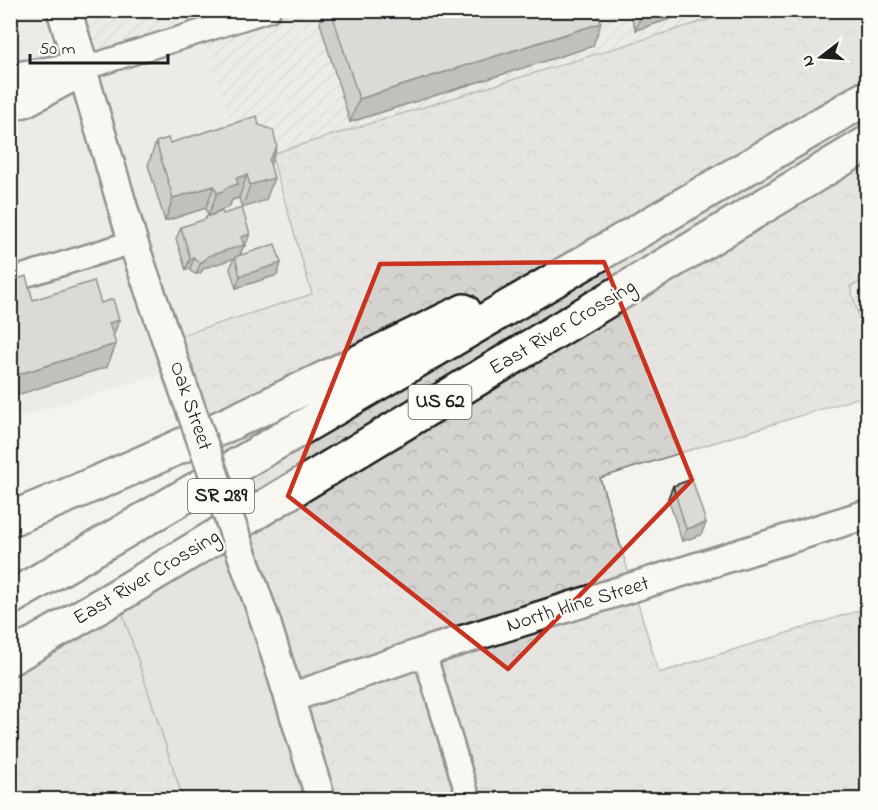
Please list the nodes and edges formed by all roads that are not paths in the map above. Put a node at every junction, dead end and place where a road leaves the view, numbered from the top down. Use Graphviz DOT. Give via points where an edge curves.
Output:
graph roads {
  1 [pos="64,10"];
  2 [pos="269,10"];
  3 [pos="82,69"];
  4 [pos="10,80"];
  5 [pos="867,97"];
  6 [pos="10,104"];
  7 [pos="867,143"];
  8 [pos="687,203"];
  9 [pos="133,242"];
  10 [pos="10,280"];
  11 [pos="867,514"];
  12 [pos="10,519"];
  13 [pos="10,598"];
  14 [pos="424,652"];
  15 [pos="10,657"];
  16 [pos="290,698"];
  17 [pos="321,800"];
  18 [pos="469,800"];
  1 -- 3 [label="highway, Oak Street"];
  2 -- 3 [label="street"];
  3 -- 4 [label="highway"];
  3 -- 6 [label="highway"];
  3 -- 9 [label="main road, Oak Street / SR 289"];
  5 -- 8 [label="highway, US 62"];
  7 -- 15 [label="highway, East River Crossing / US 62"];
  8 -- 12 [label="highway" via="235,422"];
  8 -- 13 [label="highway, US 62"];
  9 -- 10 [label="street"];
  9 -- 16 [label="main road, Oak Street / SR 289, bridge"];
  11 -- 14 [label="main road, North Hine Street"];
  14 -- 16 [label="main road, North Hine Street"];
  14 -- 18 [label="street"];
  16 -- 17 [label="main road, Oak Street / SR 289"];
}
